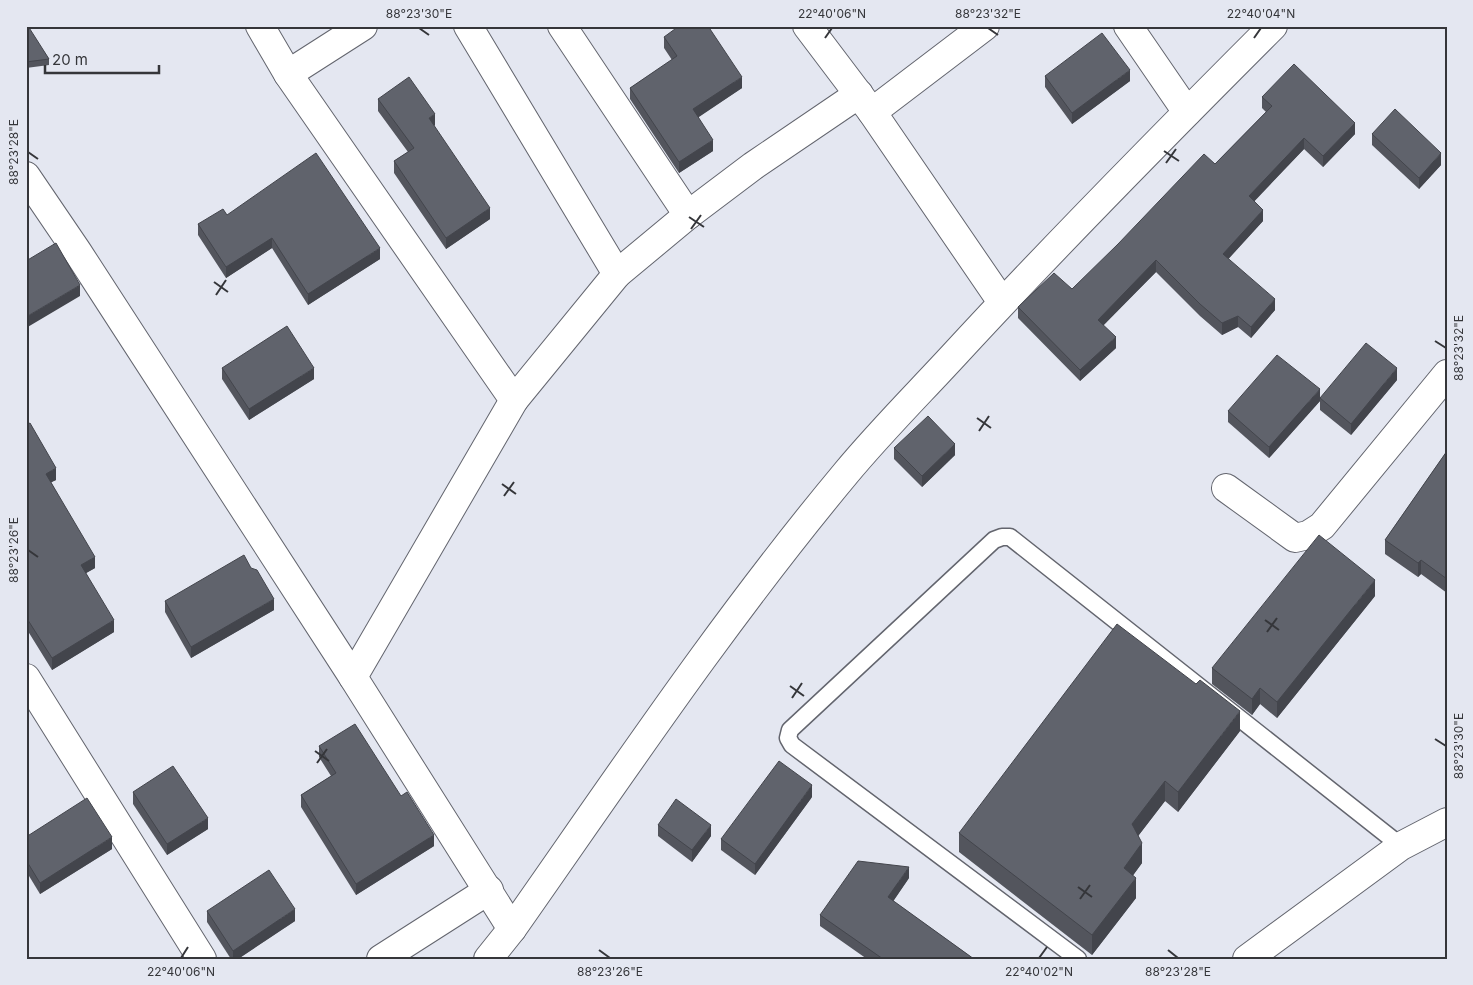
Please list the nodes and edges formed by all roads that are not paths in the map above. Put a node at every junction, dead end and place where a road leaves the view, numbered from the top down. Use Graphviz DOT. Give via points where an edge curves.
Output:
graph roads {
  1 [pos="260,26"];
  2 [pos="364,26"];
  3 [pos="468,26"];
  4 [pos="562,26"];
  5 [pos="807,26"];
  6 [pos="1128,26"];
  7 [pos="1273,26"];
  8 [pos="969,31"];
  9 [pos="288,74"];
  10 [pos="866,103"];
  11 [pos="1187,112"];
  12 [pos="26,176"];
  13 [pos="688,215"];
  14 [pos="617,274"];
  15 [pos="1002,302"];
  16 [pos="1447,374"];
  17 [pos="514,400"];
  18 [pos="1226,488"];
  19 [pos="353,677"];
  20 [pos="26,678"];
  21 [pos="1447,822"];
  22 [pos="1401,846"];
  23 [pos="488,890"];
  24 [pos="512,929"];
  25 [pos="202,959"];
  26 [pos="381,959"];
  27 [pos="488,959"];
  28 [pos="1078,959"];
  29 [pos="1247,959"];
  1 -- 9 [label="street"];
  2 -- 9 [label="street"];
  3 -- 14 [label="street"];
  4 -- 13 [label="street"];
  5 -- 10 [label="street"];
  6 -- 11 [label="street"];
  7 -- 11 [label="street"];
  8 -- 10 [label="street"];
  9 -- 17 [label="street"];
  10 -- 13 [label="street" via="753,166"];
  10 -- 15 [label="street"];
  11 -- 15 [label="street"];
  12 -- 19 [label="street"];
  13 -- 14 [label="street"];
  14 -- 17 [label="street"];
  15 -- 24 [label="street" via="848,470 776,558"];
  16 -- 18 [label="street" via="1322,526 1308,535 1295,538"];
  17 -- 19 [label="street"];
  19 -- 23 [label="street"];
  20 -- 25 [label="street"];
  21 -- 22 [label="street"];
  22 -- 28 [label="lane" via="1010,537 1002,537 994,540 790,730 788,738 792,745"];
  22 -- 29 [label="street"];
  23 -- 24 [label="street"];
  23 -- 26 [label="street"];
  24 -- 27 [label="street"];
}
